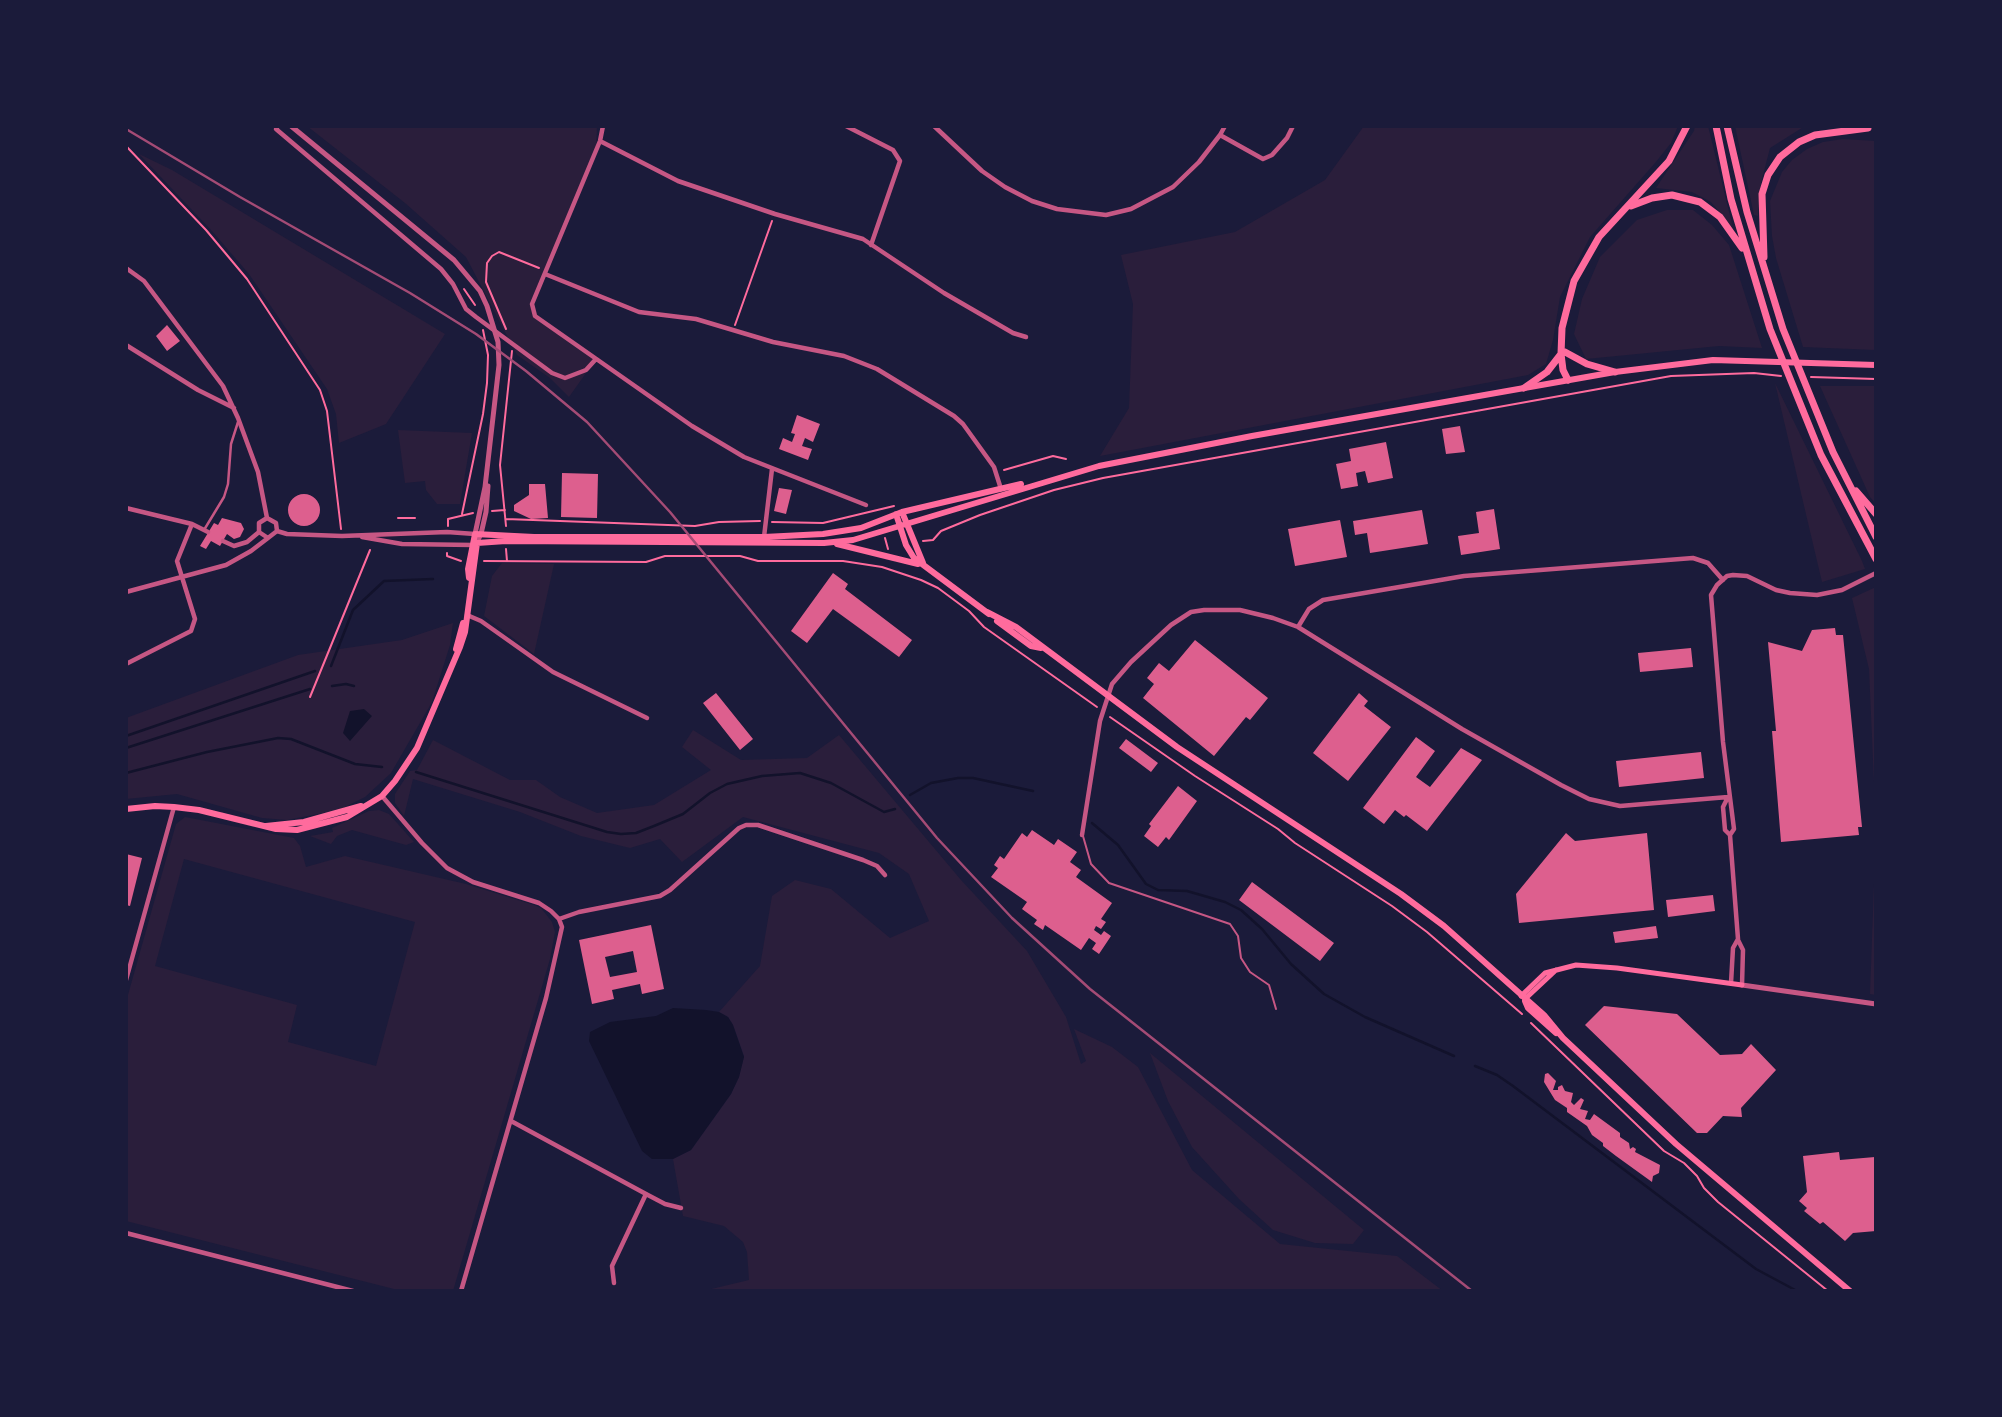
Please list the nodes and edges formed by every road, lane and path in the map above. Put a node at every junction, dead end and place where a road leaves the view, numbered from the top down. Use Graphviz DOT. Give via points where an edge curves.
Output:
graph roads {
  1 [pos="278,126"];
  2 [pos="291,126"];
  3 [pos="603,126"];
  4 [pos="846,126"];
  5 [pos="934,126"];
  6 [pos="1225,126"];
  7 [pos="1293,126"];
  8 [pos="1686,126"];
  9 [pos="1716,126"];
  10 [pos="1727,126"];
  11 [pos="1855,126"];
  12 [pos="1872,129"];
  13 [pos="1220,135"];
  14 [pos="600,141"];
  15 [pos="126,146"];
  16 [pos="1627,208"];
  17 [pos="775,214"];
  18 [pos="871,245"];
  19 [pos="499,252"];
  20 [pos="1746,254"];
  21 [pos="126,268"];
  22 [pos="545,274"];
  23 [pos="1765,275"];
  24 [pos="464,289"];
  25 [pos="477,309"];
  26 [pos="483,329"];
  27 [pos="733,331"];
  28 [pos="1026,337"];
  29 [pos="126,345"];
  30 [pos="1563,353"];
  31 [pos="596,359"];
  32 [pos="1876,365"];
  33 [pos="1615,372"];
  34 [pos="1786,376"];
  35 [pos="1811,377"];
  36 [pos="1876,379"];
  37 [pos="1568,380"];
  38 [pos="1524,388"];
  39 [pos="234,409"];
  40 [pos="238,418"];
  41 [pos="1252,436"];
  42 [pos="1066,459"];
  43 [pos="772,469"];
  44 [pos="997,474"];
  45 [pos="1844,475"];
  46 [pos="1002,489"];
  47 [pos="903,503"];
  48 [pos="866,505"];
  49 [pos="126,508"];
  50 [pos="899,513"];
  51 [pos="1876,514"];
  52 [pos="267,518"];
  53 [pos="398,518"];
  54 [pos="415,518"];
  55 [pos="448,519"];
  56 [pos="506,519"];
  57 [pos="766,521"];
  58 [pos="192,524"];
  59 [pos="903,526"];
  60 [pos="206,531"];
  61 [pos="277,531"];
  62 [pos="259,532"];
  63 [pos="478,534"];
  64 [pos="342,536"];
  65 [pos="354,536"];
  66 [pos="764,537"];
  67 [pos="1876,537"];
  68 [pos="268,538"];
  69 [pos="933,540"];
  70 [pos="223,541"];
  71 [pos="831,542"];
  72 [pos="475,544"];
  73 [pos="370,550"];
  74 [pos="446,556"];
  75 [pos="1876,559"];
  76 [pos="455,561"];
  77 [pos="495,561"];
  78 [pos="923,565"];
  79 [pos="1876,573"];
  80 [pos="182,576"];
  81 [pos="1723,580"];
  82 [pos="126,593"];
  83 [pos="467,615"];
  84 [pos="1298,627"];
  85 [pos="127,662"];
  86 [pos="1106,696"];
  87 [pos="310,697"];
  88 [pos="1102,711"];
  89 [pos="647,718"];
  90 [pos="382,796"];
  91 [pos="1728,797"];
  92 [pos="174,807"];
  93 [pos="126,809"];
  94 [pos="1082,835"];
  95 [pos="885,875"];
  96 [pos="559,919"];
  97 [pos="1738,939"];
  98 [pos="126,980"];
  99 [pos="1731,983"];
  100 [pos="1742,985"];
  101 [pos="1523,998"];
  102 [pos="1876,1004"];
  103 [pos="1276,1010"];
  104 [pos="511,1121"];
  105 [pos="646,1194"];
  106 [pos="681,1208"];
  107 [pos="126,1233"];
  108 [pos="614,1283"];
  109 [pos="353,1291"];
  110 [pos="461,1291"];
  111 [pos="1828,1291"];
  112 [pos="1850,1291"];
  1 -- 31 [label="street" via="276,129 442,269 466,309 552,373 565,378 586,370"];
  2 -- 63 [label="street" via="454,260 480,291 494,324 499,365 486,512"];
  3 -- 14 [label="street"];
  4 -- 18 [label="street" via="892,149 900,161"];
  5 -- 13 [label="street" via="982,172 1032,201 1106,215 1140,205 1173,187"];
  6 -- 13 [label="street"];
  7 -- 13 [label="street" via="1272,155 1263,159"];
  8 -- 16 [label="highway" via="1669,161"];
  9 -- 20 [label="highway"];
  10 -- 23 [label="highway"];
  11 -- 12 [label="highway"];
  12 -- 23 [label="highway" via="1815,135 1792,146 1773,166 1762,194"];
  14 -- 17 [label="street" via="678,181"];
  14 -- 22 [label="street"];
  15 -- 64 [label="path" via="247,279 320,390 327,411"];
  16 -- 20 [label="highway" via="1662,196 1700,202 1720,217"];
  16 -- 30 [label="highway" via="1599,237 1581,265 1564,313"];
  17 -- 18 [label="street"];
  17 -- 27 [label="path"];
  18 -- 28 [label="street" via="944,293"];
  19 -- 22 [label="path"];
  20 -- 75 [label="highway" via="1795,394 1821,455"];
  21 -- 39 [label="street" via="144,281 178,325 215,374"];
  22 -- 27 [label="street" via="639,312 696,319"];
  22 -- 31 [label="street" via="532,304 535,316"];
  23 -- 45 [label="highway" via="1808,394"];
  24 -- 25 [label="path"];
  26 -- 55 [label="path" via="488,355 483,414 462,514"];
  27 -- 44 [label="street" via="844,356 877,369 954,416"];
  29 -- 39 [label="street"];
  30 -- 33 [label="highway"];
  30 -- 37 [label="highway"];
  30 -- 38 [label="highway"];
  31 -- 43 [label="street" via="692,426"];
  32 -- 33 [label="main road" via="1713,360"];
  33 -- 37 [label="main road"];
  34 -- 69 [label="path" via="1671,376 1103,478 979,515 941,531"];
  35 -- 36 [label="path"];
  37 -- 38 [label="main road"];
  38 -- 41 [label="main road"];
  39 -- 40 [label="street"];
  40 -- 52 [label="street" via="258,471"];
  40 -- 60 [label="street" via="228,484"];
  41 -- 46 [label="main road" via="1119,458"];
  41 -- 59 [label="main road" via="1076,472"];
  42 -- 44 [label="path" via="1053,456"];
  43 -- 48 [label="street"];
  43 -- 57 [label="street"];
  44 -- 46 [label="street"];
  45 -- 51 [label="highway"];
  45 -- 67 [label="highway"];
  46 -- 50 [label="main road"];
  47 -- 57 [label="path" via="823,523"];
  49 -- 58 [label="street"];
  50 -- 59 [label="main road"];
  50 -- 66 [label="main road" via="834,533"];
  52 -- 61 [label="street" via="276,523"];
  52 -- 62 [label="street" via="259,523"];
  53 -- 54 [label="path"];
  56 -- 57 [label="path" via="695,526"];
  57 -- 66 [label="street"];
  58 -- 60 [label="street"];
  58 -- 80 [label="street" via="177,561"];
  59 -- 71 [label="main road"];
  59 -- 78 [label="main road"];
  61 -- 64 [label="street"];
  61 -- 68 [label="street"];
  62 -- 68 [label="street"];
  62 -- 70 [label="street" via="234,546"];
  63 -- 65 [label="street"];
  63 -- 66 [label="main road"];
  63 -- 72 [label="main road"];
  64 -- 65 [label="street"];
  65 -- 72 [label="street" via="402,544"];
  68 -- 80 [label="street" via="226,565"];
  71 -- 72 [label="main road"];
  71 -- 78 [label="main road"];
  72 -- 83 [label="main road" via="468,569"];
  73 -- 87 [label="path"];
  74 -- 76 [label="path"];
  77 -- 88 [label="path" via="646,562 666,556 740,556 758,561 843,561 882,567 938,588 984,627"];
  78 -- 86 [label="main road"];
  79 -- 81 [label="street" via="1842,590 1817,595 1776,590 1740,574"];
  80 -- 82 [label="street"];
  80 -- 85 [label="street" via="195,619 191,631"];
  81 -- 84 [label="street" via="1709,563 1693,558 1464,576 1323,600 1309,609"];
  81 -- 91 [label="street" via="1710,600"];
  83 -- 89 [label="street" via="554,672"];
  83 -- 90 [label="main road" via="457,653 417,748"];
  84 -- 86 [label="street" via="1240,610 1191,612 1131,662"];
  84 -- 91 [label="street" via="1577,794 1620,806"];
  86 -- 88 [label="street"];
  86 -- 101 [label="main road" via="1419,906"];
  88 -- 94 [label="street"];
  88 -- 111 [label="path" via="1427,932 1664,1150 1684,1163 1718,1202"];
  90 -- 92 [label="main road" via="347,817 306,829 276,830"];
  90 -- 96 [label="street" via="447,868 472,882 539,903"];
  91 -- 97 [label="street" via="1734,830 1730,835"];
  92 -- 93 [label="main road"];
  92 -- 98 [label="street"];
  94 -- 103 [label="lane" via="1091,864 1109,883 1230,924 1238,936 1241,958 1250,972 1269,985"];
  95 -- 96 [label="street" via="863,860 752,824 739,828 660,896"];
  96 -- 104 [label="street" via="561,938"];
  97 -- 99 [label="street"];
  97 -- 100 [label="street" via="1744,950"];
  99 -- 100 [label="main road"];
  99 -- 101 [label="main road" via="1576,965 1559,968"];
  100 -- 102 [label="street"];
  101 -- 112 [label="main road" via="1686,1153"];
  104 -- 105 [label="street"];
  104 -- 110 [label="street"];
  105 -- 106 [label="street"];
  105 -- 108 [label="street" via="612,1266"];
  107 -- 109 [label="street"];
}
